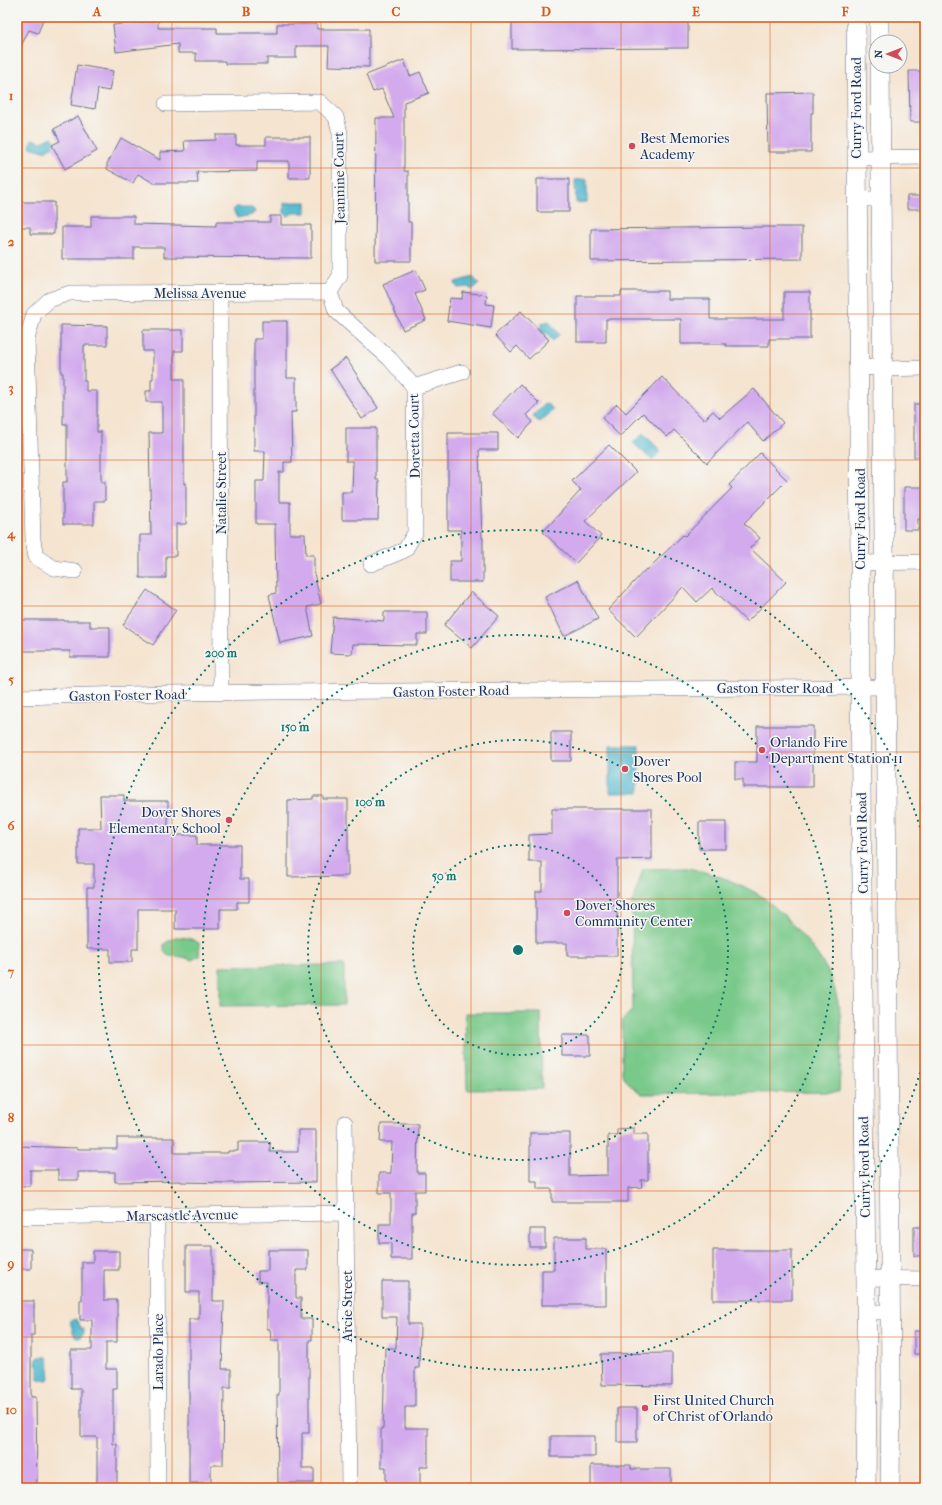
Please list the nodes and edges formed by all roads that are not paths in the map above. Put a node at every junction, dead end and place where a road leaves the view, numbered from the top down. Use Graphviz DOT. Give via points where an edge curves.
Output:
graph roads {
  1 [pos="856,17"];
  2 [pos="879,17"];
  3 [pos="879,34"];
  4 [pos="880,74"];
  5 [pos="166,104"];
  6 [pos="925,157"];
  7 [pos="856,158"];
  8 [pos="881,158"];
  9 [pos="857,199"];
  10 [pos="881,199"];
  11 [pos="330,292"];
  12 [pos="220,293"];
  13 [pos="859,366"];
  14 [pos="925,368"];
  15 [pos="882,369"];
  16 [pos="462,372"];
  17 [pos="414,387"];
  18 [pos="885,562"];
  19 [pos="925,562"];
  20 [pos="860,563"];
  21 [pos="371,564"];
  22 [pos="75,571"];
  23 [pos="884,687"];
  24 [pos="860,688"];
  25 [pos="221,693"];
  26 [pos="17,697"];
  27 [pos="345,1123"];
  28 [pos="346,1213"];
  29 [pos="157,1216"];
  30 [pos="17,1217"];
  31 [pos="865,1278"];
  32 [pos="890,1278"];
  33 [pos="925,1279"];
  34 [pos="866,1312"];
  35 [pos="890,1312"];
  36 [pos="158,1488"];
  37 [pos="348,1488"];
  38 [pos="866,1488"];
  39 [pos="890,1488"];
  1 -- 7 [label="main road, Curry Ford Road"];
  2 -- 3 [label="main road"];
  4 -- 8 [label="main road, Curry Ford Road"];
  5 -- 11 [label="street, Jeannine Court" via="320,102 336,117 340,133 340,276"];
  6 -- 8 [label="street"];
  7 -- 8 [label="street"];
  7 -- 9 [label="main road, Curry Ford Road"];
  8 -- 10 [label="main road, Curry Ford Road"];
  9 -- 10 [label="street"];
  9 -- 13 [label="main road, Curry Ford Road"];
  10 -- 15 [label="main road, Curry Ford Road"];
  11 -- 12 [label="street, Melissa Avenue"];
  11 -- 17 [label="street, Doretta Court" via="336,310 390,359"];
  12 -- 22 [label="street, Melissa Avenue" via="70,293 49,300 34,314 28,339 33,540 36,557 54,568"];
  12 -- 25 [label="street, Natalie Street"];
  13 -- 15 [label="street"];
  13 -- 20 [label="main road, Curry Ford Road"];
  14 -- 15 [label="street"];
  15 -- 18 [label="main road, Curry Ford Road"];
  16 -- 17 [label="street"];
  17 -- 21 [label="street, Doretta Court" via="415,533 404,550"];
  18 -- 19 [label="street"];
  18 -- 20 [label="street"];
  18 -- 23 [label="main road, Curry Ford Road"];
  20 -- 24 [label="main road, Curry Ford Road"];
  23 -- 24 [label="street, Gaston Foster Road"];
  23 -- 32 [label="main road, Curry Ford Road"];
  24 -- 25 [label="street, Gaston Foster Road"];
  24 -- 31 [label="main road, Curry Ford Road"];
  25 -- 26 [label="street, Gaston Foster Road"];
  27 -- 28 [label="street, Arcie Street"];
  28 -- 29 [label="street, Marscastle Avenue"];
  28 -- 37 [label="street, Arcie Street"];
  29 -- 30 [label="street, Marscastle Avenue"];
  29 -- 36 [label="street, Larado Place"];
  31 -- 32 [label="street"];
  31 -- 34 [label="main road, Curry Ford Road"];
  32 -- 33 [label="street"];
  32 -- 35 [label="main road, Curry Ford Road"];
  34 -- 35 [label="street"];
  34 -- 38 [label="main road, Curry Ford Road"];
  35 -- 39 [label="main road, Curry Ford Road"];
}
